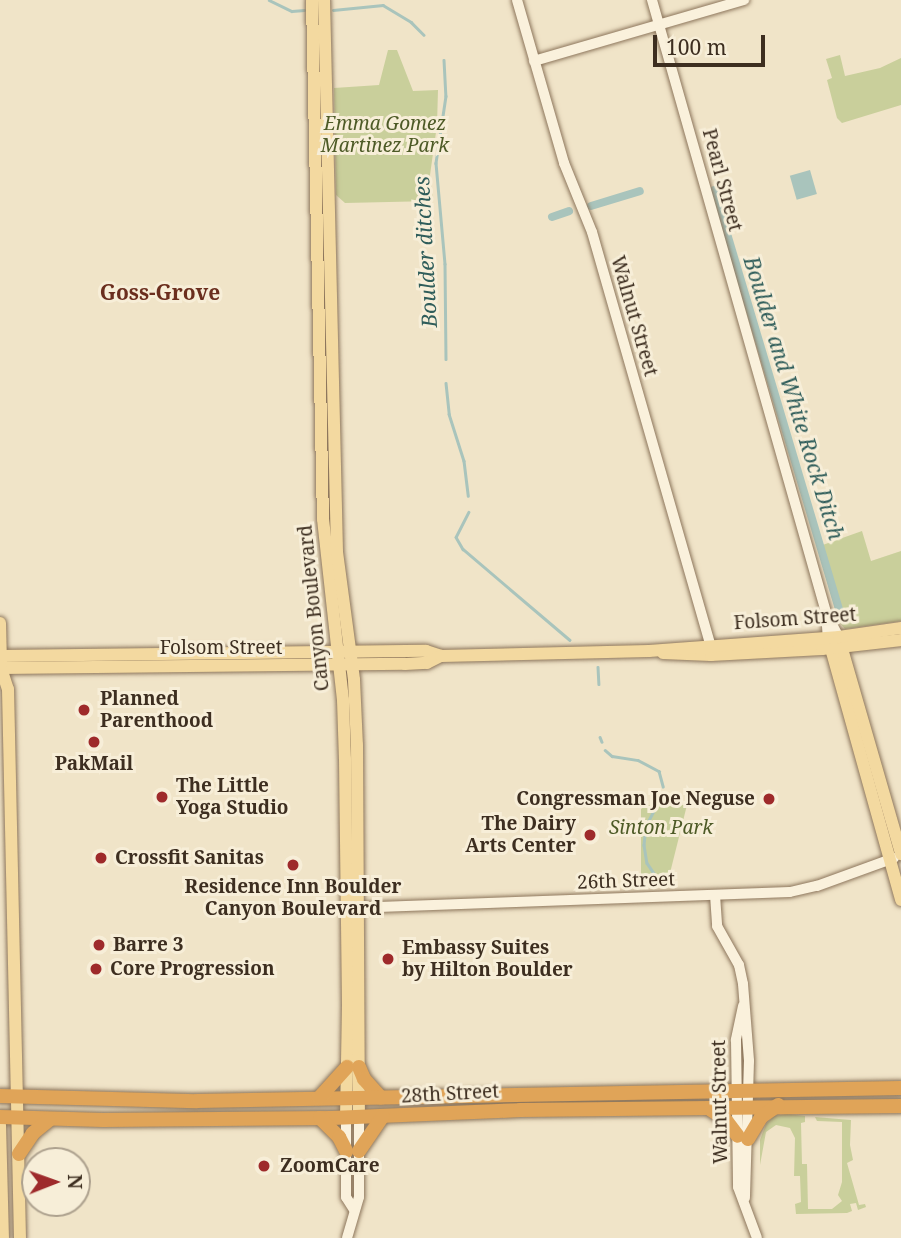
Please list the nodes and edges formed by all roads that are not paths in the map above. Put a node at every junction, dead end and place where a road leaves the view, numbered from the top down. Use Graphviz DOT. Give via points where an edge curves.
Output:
graph roads {
  1 [pos="312,0"];
  2 [pos="324,0"];
  3 [pos="517,0"];
  4 [pos="652,0"];
  5 [pos="744,0"];
  6 [pos="659,24"];
  7 [pos="534,61"];
  8 [pos="0,623"];
  9 [pos="901,628"];
  10 [pos="901,640"];
  11 [pos="835,643"];
  12 [pos="710,644"];
  13 [pos="649,650"];
  14 [pos="345,659"];
  15 [pos="0,664"];
  16 [pos="853,729"];
  17 [pos="878,774"];
  18 [pos="897,857"];
  19 [pos="715,895"];
  20 [pos="901,900"];
  21 [pos="353,907"];
  22 [pos="353,1067"];
  23 [pos="901,1088"];
  24 [pos="742,1089"];
  25 [pos="0,1096"];
  26 [pos="17,1097"];
  27 [pos="319,1098"];
  28 [pos="352,1098"];
  29 [pos="381,1098"];
  30 [pos="778,1105"];
  31 [pos="703,1106"];
  32 [pos="742,1106"];
  33 [pos="901,1106"];
  34 [pos="383,1116"];
  35 [pos="0,1117"];
  36 [pos="353,1117"];
  37 [pos="320,1118"];
  38 [pos="18,1119"];
  39 [pos="49,1120"];
  40 [pos="0,1125"];
  41 [pos="743,1138"];
  42 [pos="353,1151"];
  43 [pos="19,1154"];
  44 [pos="3,1238"];
  45 [pos="20,1238"];
  46 [pos="347,1238"];
  47 [pos="757,1238"];
  1 -- 14 [label="main road, Canyon Boulevard" via="323,516"];
  2 -- 14 [label="main road, Canyon Boulevard" via="337,552"];
  3 -- 7 [label="street, Walnut Street"];
  4 -- 6 [label="street, Pearl Street"];
  5 -- 6 [label="street"];
  6 -- 7 [label="street"];
  6 -- 11 [label="street, Pearl Street"];
  7 -- 12 [label="street, Walnut Street" via="564,163 592,232"];
  8 -- 15 [label="main road"];
  9 -- 11 [label="main road, Folsom Street"];
  10 -- 11 [label="main road, Folsom Street"];
  11 -- 12 [label="main road, Folsom Street"];
  11 -- 13 [label="main road, Folsom Street" via="701,655"];
  11 -- 16 [label="main road, Pearl Street"];
  11 -- 17 [label="main road, Pearl Street"];
  12 -- 13 [label="main road, Folsom Street"];
  13 -- 14 [label="main road, Folsom Street" via="441,656 426,663"];
  14 -- 15 [label="main road, Folsom Street"];
  14 -- 21 [label="main road, Canyon Boulevard"];
  15 -- 26 [label="main road" via="8,690"];
  16 -- 17 [label="main road" via="864,737"];
  16 -- 18 [label="main road, Pearl Street"];
  17 -- 18 [label="main road, Pearl Street"];
  18 -- 19 [label="street, 26th Street" via="800,890"];
  18 -- 20 [label="main road, Pearl Street"];
  19 -- 21 [label="street, 26th Street"];
  19 -- 24 [label="street, Walnut Street" via="717,926 742,975 743,1006 737,1029"];
  21 -- 22 [label="main road, Canyon Boulevard"];
  22 -- 27 [label="highway"];
  22 -- 28 [label="main road, Canyon Boulevard"];
  22 -- 29 [label="highway"];
  23 -- 24 [label="highway, 28th Street"];
  24 -- 29 [label="highway, 28th Street"];
  24 -- 32 [label="street, Walnut Street"];
  25 -- 26 [label="highway, 28th Street"];
  26 -- 27 [label="highway, 28th Street"];
  26 -- 38 [label="main road"];
  27 -- 28 [label="highway, 28th Street"];
  28 -- 29 [label="highway, 28th Street"];
  28 -- 36 [label="main road, Canyon Boulevard"];
  30 -- 32 [label="highway, 28th Street"];
  30 -- 33 [label="highway, 28th Street"];
  30 -- 41 [label="highway"];
  31 -- 32 [label="highway, 28th Street"];
  31 -- 34 [label="highway, 28th Street"];
  31 -- 41 [label="highway" via="726,1119"];
  32 -- 41 [label="street, Walnut Street"];
  34 -- 36 [label="highway, 28th Street"];
  34 -- 42 [label="highway"];
  35 -- 38 [label="highway, 28th Street"];
  36 -- 37 [label="highway, 28th Street"];
  36 -- 42 [label="street, Canyon Boulevard"];
  37 -- 39 [label="highway, 28th Street"];
  37 -- 42 [label="highway"];
  38 -- 39 [label="highway, 28th Street"];
  38 -- 43 [label="main road"];
  39 -- 43 [label="highway"];
  40 -- 44 [label="main road"];
  41 -- 47 [label="street, Walnut Street" via="745,1198"];
  42 -- 46 [label="street, Canyon Boulevard" via="346,1197 354,1210"];
  43 -- 45 [label="main road"];
}
